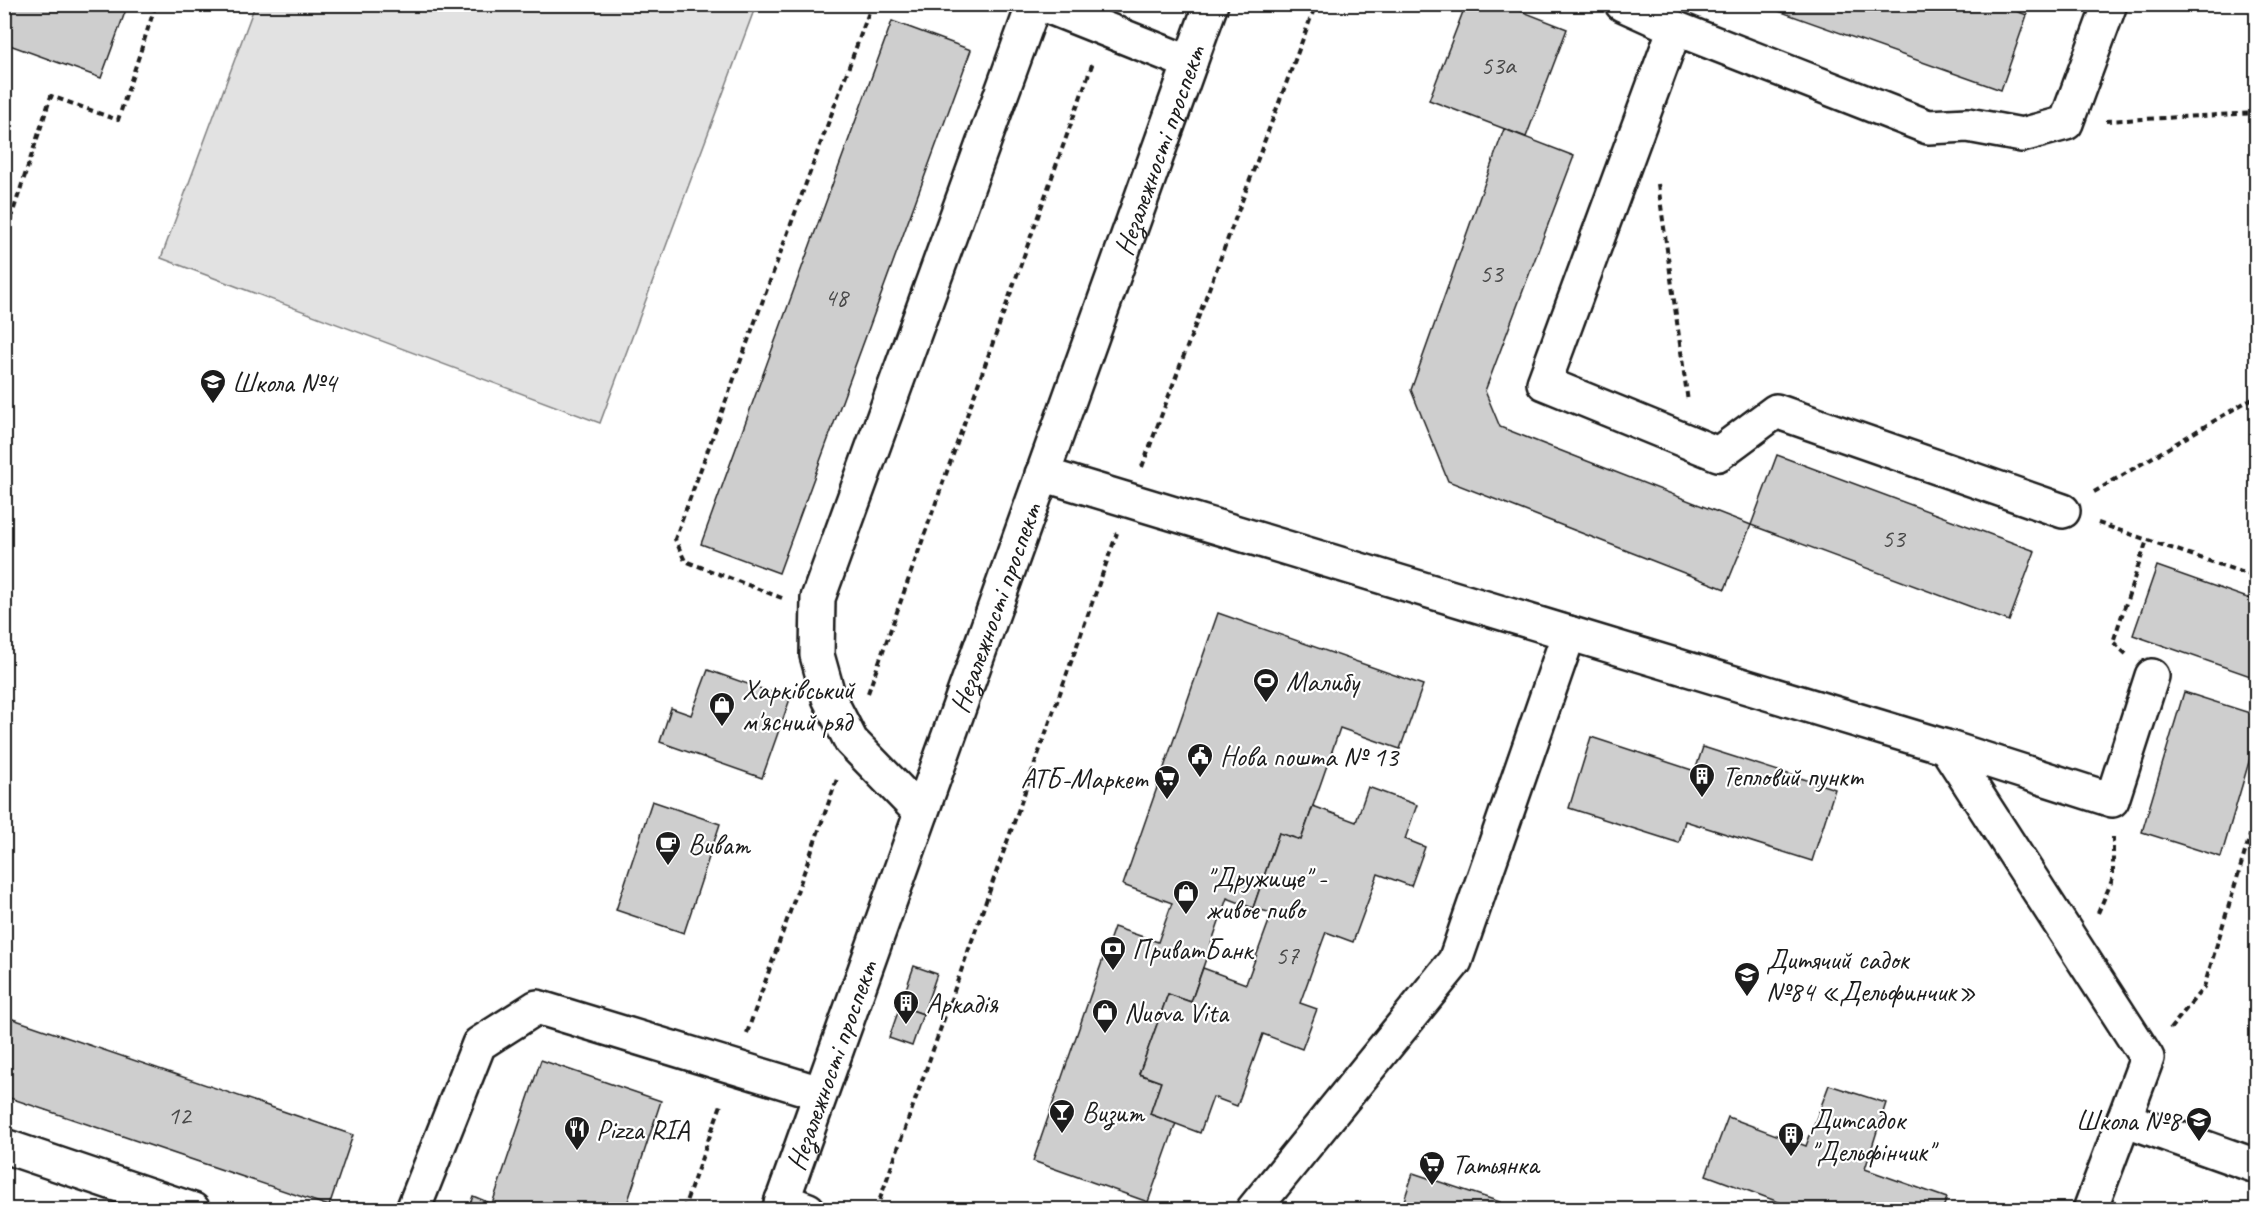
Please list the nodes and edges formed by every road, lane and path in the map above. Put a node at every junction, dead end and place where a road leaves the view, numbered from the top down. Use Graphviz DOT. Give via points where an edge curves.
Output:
graph roads {
  1 [pos="156,4"];
  2 [pos="872,4"];
  3 [pos="1034,4"];
  4 [pos="1042,4"];
  5 [pos="1211,4"];
  6 [pos="1316,4"];
  7 [pos="2110,4"];
  8 [pos="1637,8"];
  9 [pos="1675,28"];
  10 [pos="1104,30"];
  11 [pos="1190,63"];
  12 [pos="2256,113"];
  13 [pos="2066,123"];
  14 [pos="1656,175"];
  15 [pos="4,239"];
  16 [pos="2256,396"];
  17 [pos="1694,445"];
  18 [pos="1042,474"];
  19 [pos="1129,500"];
  20 [pos="2063,511"];
  21 [pos="2147,540"];
  22 [pos="2256,577"];
  23 [pos="819,612"];
  24 [pos="1569,633"];
  25 [pos="2151,676"];
  26 [pos="851,741"];
  27 [pos="1946,747"];
  28 [pos="2112,800"];
  29 [pos="921,813"];
  30 [pos="2256,816"];
  31 [pos="2080,954"];
  32 [pos="2147,1058"];
  33 [pos="735,1067"];
  34 [pos="820,1094"];
  35 [pos="2124,1119"];
  36 [pos="4,1146"];
  37 [pos="2256,1166"];
  38 [pos="790,1206"];
  39 [pos="193,1209"];
  40 [pos="413,1209"];
  41 [pos="683,1209"];
  42 [pos="876,1209"];
  43 [pos="1253,1209"];
  44 [pos="2090,1209"];
  1 -- 15 [label="path" via="118,120 51,96"];
  2 -- 23 [label="path" via="675,538 685,561"];
  3 -- 23 [label="street" via="818,598"];
  4 -- 10 [label="street"];
  5 -- 11 [label="street, Незалежності проспект"];
  6 -- 19 [label="path"];
  7 -- 13 [label="street"];
  8 -- 9 [label="street"];
  9 -- 13 [label="street" via="1928,128 1968,125 2022,135"];
  9 -- 17 [label="street" via="1544,383"];
  10 -- 11 [label="street"];
  10 -- 26 [label="path"];
  11 -- 18 [label="street, Незалежності проспект"];
  12 -- 13 [label="path"];
  14 -- 17 [label="path"];
  16 -- 20 [label="path"];
  17 -- 20 [label="street" via="1718,454 1776,411"];
  18 -- 19 [label="street"];
  18 -- 29 [label="street, Незалежності проспект"];
  19 -- 24 [label="street"];
  19 -- 42 [label="path"];
  20 -- 21 [label="path"];
  21 -- 22 [label="path"];
  21 -- 25 [label="path" via="2113,642"];
  23 -- 26 [label="street" via="817,655 830,698"];
  24 -- 27 [label="street"];
  24 -- 43 [label="street" via="1455,961"];
  25 -- 28 [label="street"];
  26 -- 29 [label="street"];
  26 -- 33 [label="path"];
  27 -- 28 [label="street"];
  27 -- 31 [label="street"];
  28 -- 31 [label="path" via="2113,878"];
  29 -- 34 [label="street, Незалежності проспект"];
  30 -- 32 [label="path" via="2204,987"];
  31 -- 32 [label="street"];
  32 -- 35 [label="street"];
  33 -- 34 [label="street"];
  33 -- 40 [label="street" via="537,1007 479,1044"];
  33 -- 41 [label="path"];
  34 -- 38 [label="street, Незалежності проспект"];
  35 -- 37 [label="street"];
  35 -- 44 [label="street"];
  36 -- 39 [label="street"];
}
